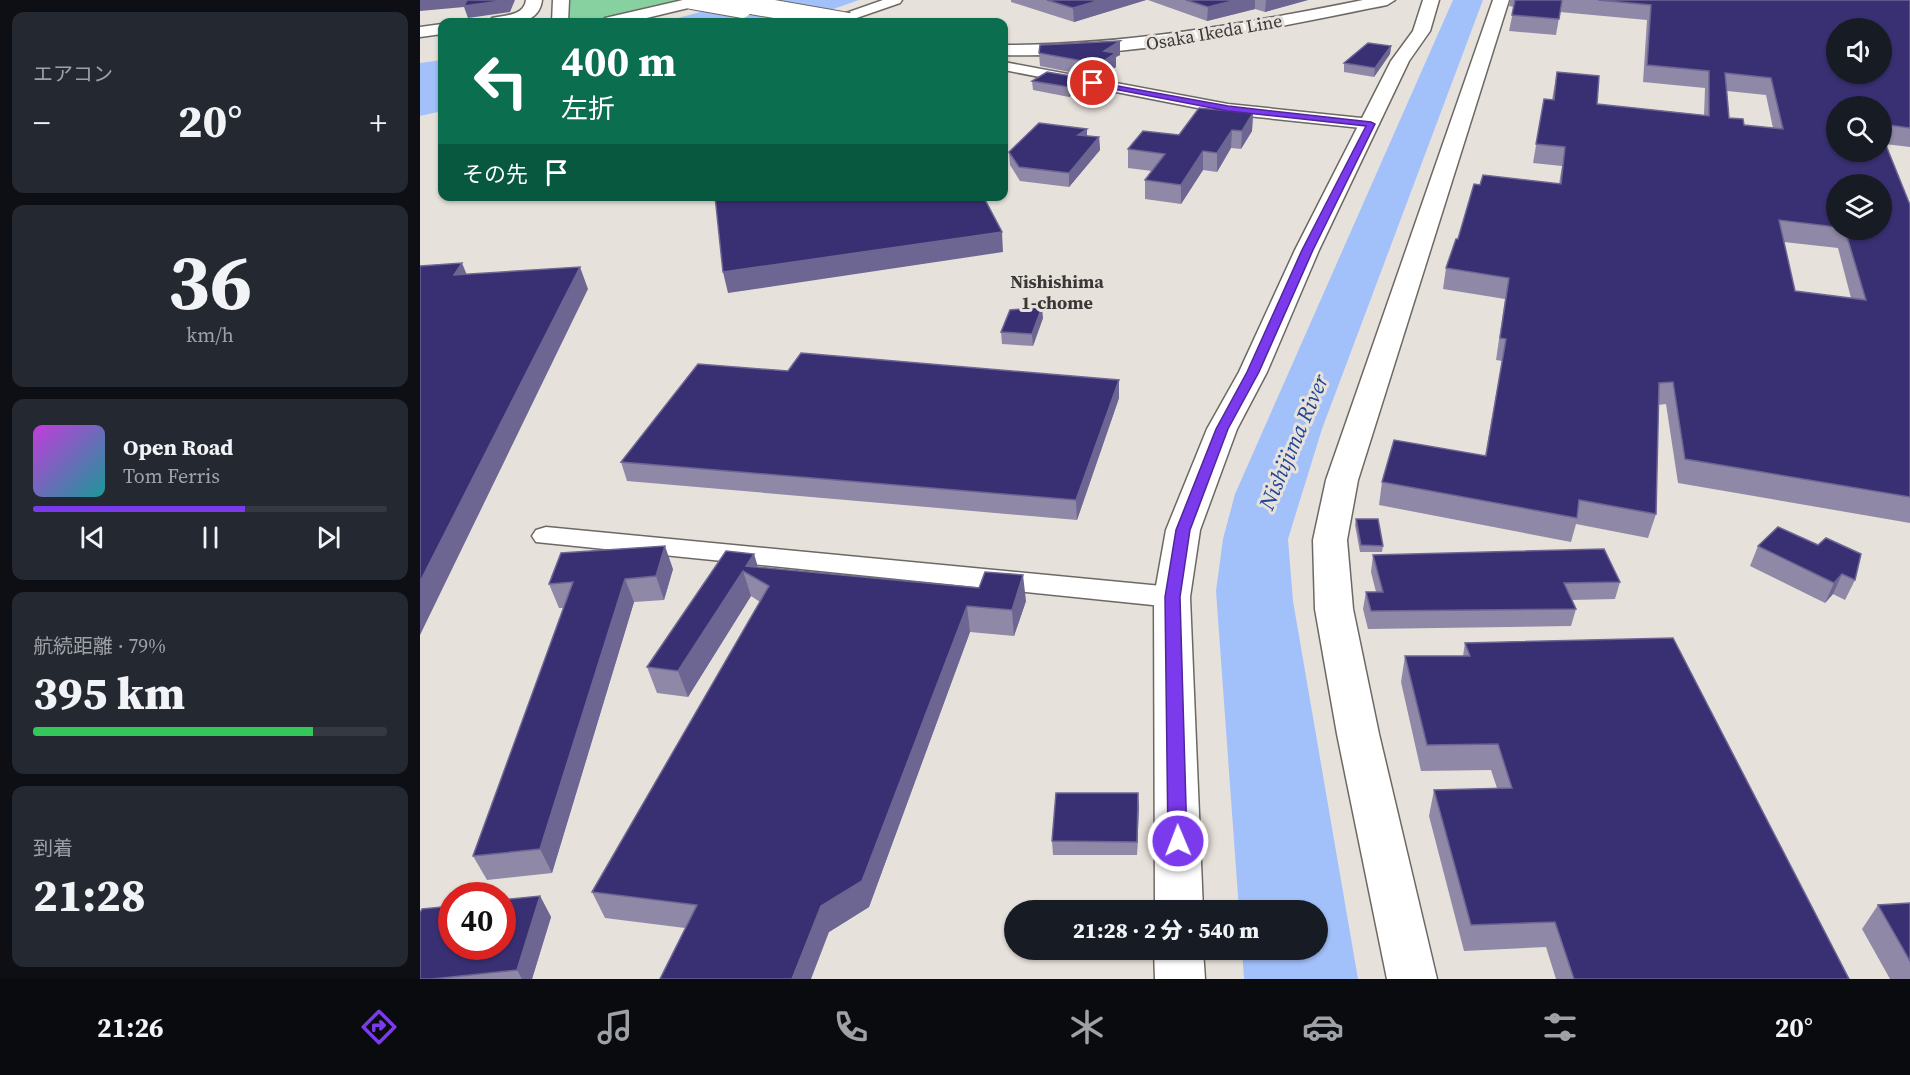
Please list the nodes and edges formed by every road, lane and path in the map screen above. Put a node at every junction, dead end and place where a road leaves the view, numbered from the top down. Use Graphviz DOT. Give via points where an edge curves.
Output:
graph roads {
  1 [pos="534,0"];
  2 [pos="561,0"];
  3 [pos="691,0"];
  4 [pos="703,0"];
  5 [pos="722,0"];
  6 [pos="895,0"];
  7 [pos="1358,0"];
  8 [pos="1387,0"];
  9 [pos="1431,0"];
  10 [pos="1501,0"];
  11 [pos="516,18"];
  12 [pos="560,18"];
  13 [pos="628,18"];
  14 [pos="792,18"];
  15 [pos="826,18"];
  16 [pos="845,18"];
  17 [pos="438,30"];
  18 [pos="420,32"];
  19 [pos="1008,43"];
  20 [pos="1008,50"];
  21 [pos="1008,67"];
  22 [pos="1371,124"];
  23 [pos="546,536"];
  24 [pos="1172,597"];
  25 [pos="1179,900"];
  26 [pos="1179,960"];
  27 [pos="1180,979"];
  28 [pos="1412,979"];
  1 -- 11 [label="street" via="533,8 525,16"];
  2 -- 12 [label="street"];
  3 -- 14 [label="street, bridge"];
  4 -- 13 [label="street"];
  5 -- 15 [label="street, bridge"];
  6 -- 16 [label="street"];
  7 -- 19 [label="street, Osaka Ikeda Line" via="1145,38"];
  8 -- 20 [label="street, Osaka Ikeda Line" via="1154,44 1066,51"];
  9 -- 22 [label="street" via="1421,31 1400,61"];
  10 -- 28 [label="street" via="1342,480 1330,540 1336,620"];
  17 -- 18 [label="street"];
  21 -- 22 [label="street" via="1228,109"];
  22 -- 24 [label="street" via="1222,429 1183,530"];
  23 -- 24 [label="street"];
  24 -- 25 [label="street"];
  26 -- 27 [label="street"];
}
